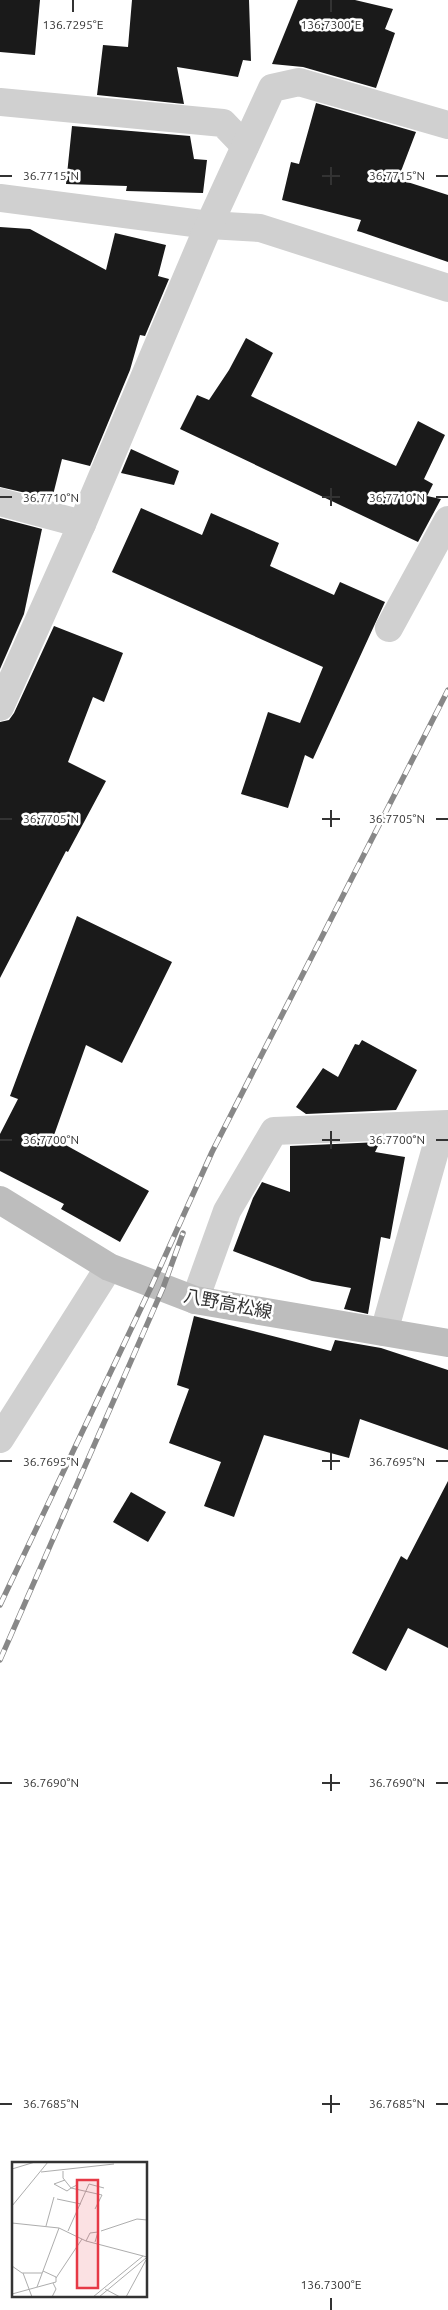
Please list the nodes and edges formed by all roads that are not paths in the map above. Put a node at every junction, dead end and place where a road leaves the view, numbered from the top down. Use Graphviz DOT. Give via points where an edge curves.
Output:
graph roads {
  1 [pos="0,102"];
  2 [pos="448,125"];
  3 [pos="245,146"];
  4 [pos="0,198"];
  5 [pos="209,225"];
  6 [pos="448,288"];
  7 [pos="0,502"];
  8 [pos="448,520"];
  9 [pos="82,524"];
  10 [pos="389,628"];
  11 [pos="0,707"];
  12 [pos="448,1124"];
  13 [pos="448,1131"];
  14 [pos="0,1200"];
  15 [pos="109,1267"];
  16 [pos="195,1300"];
  17 [pos="384,1332"];
  18 [pos="448,1343"];
  19 [pos="0,1439"];
  1 -- 3 [label="street" via="223,123"];
  2 -- 3 [label="street" via="299,82 272,88"];
  3 -- 5 [label="street"];
  4 -- 5 [label="street"];
  5 -- 6 [label="street" via="260,228"];
  5 -- 9 [label="street"];
  7 -- 9 [label="street"];
  8 -- 10 [label="street"];
  9 -- 11 [label="street"];
  12 -- 16 [label="street" via="274,1131 227,1211"];
  13 -- 17 [label="street" via="437,1144"];
  14 -- 15 [label="main road, 八野高松線"];
  15 -- 16 [label="main road, 八野高松線"];
  15 -- 19 [label="street"];
  16 -- 17 [label="main road, 八野高松線"];
  17 -- 18 [label="main road, 八野高松線"];
}
